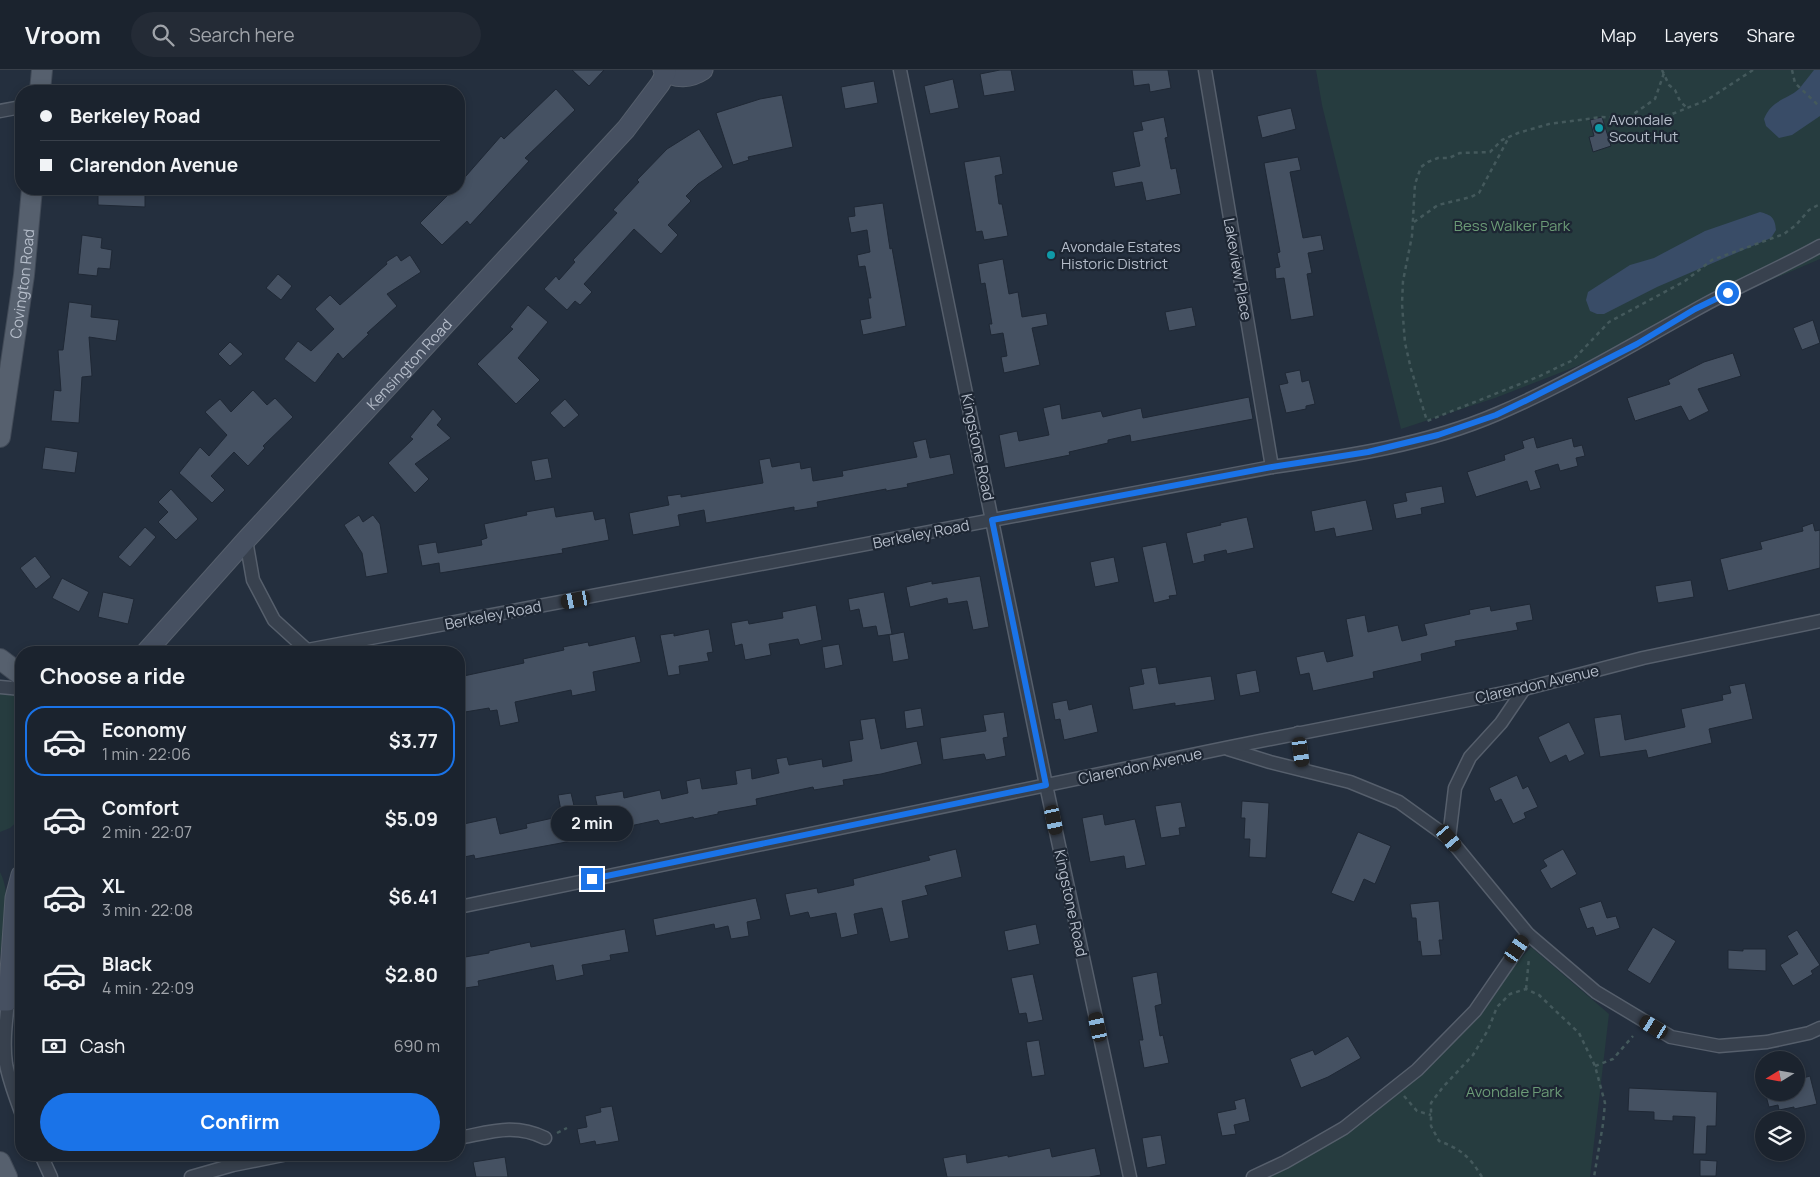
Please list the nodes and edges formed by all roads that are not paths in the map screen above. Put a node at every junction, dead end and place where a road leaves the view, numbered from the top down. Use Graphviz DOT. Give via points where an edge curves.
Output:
graph roads {
  1 [pos="42,70"];
  2 [pos="703,70"];
  3 [pos="900,70"];
  4 [pos="1205,70"];
  5 [pos="665,71"];
  6 [pos="41,85"];
  7 [pos="15,108"];
  8 [pos="0,111"];
  9 [pos="31,195"];
  10 [pos="1820,246"];
  11 [pos="0,437"];
  12 [pos="1272,467"];
  13 [pos="992,520"];
  14 [pos="246,540"];
  15 [pos="1820,620"];
  16 [pos="151,646"];
  17 [pos="298,646"];
  18 [pos="334,646"];
  19 [pos="0,659"];
  20 [pos="15,670"];
  21 [pos="0,687"];
  22 [pos="15,689"];
  23 [pos="1524,689"];
  24 [pos="1298,733"];
  25 [pos="1225,748"];
  26 [pos="1303,770"];
  27 [pos="1046,785"];
  28 [pos="1449,838"];
  29 [pos="15,898"];
  30 [pos="465,906"];
  31 [pos="1528,934"];
  32 [pos="13,1001"];
  33 [pos="1820,1028"];
  34 [pos="15,1095"];
  35 [pos="465,1137"];
  36 [pos="545,1138"];
  37 [pos="44,1161"];
  38 [pos="253,1161"];
  39 [pos="0,1162"];
  40 [pos="7,1177"];
  41 [pos="51,1177"];
  42 [pos="191,1177"];
  43 [pos="1130,1177"];
  44 [pos="1253,1177"];
  1 -- 6 [label="main road"];
  2 -- 5 [label="street" via="686,77"];
  3 -- 13 [label="street, Kingstone Road"];
  4 -- 12 [label="street, Lakeview Place"];
  5 -- 14 [label="street, Kensington Road" via="660,84 626,129"];
  7 -- 8 [label="street"];
  9 -- 11 [label="main road, Covington Road" via="24,275"];
  10 -- 12 [label="street, Berkeley Road" via="1496,415 1438,435 1368,452"];
  12 -- 13 [label="street, Berkeley Road"];
  13 -- 18 [label="street, Berkeley Road"];
  13 -- 27 [label="street, Kingstone Road"];
  14 -- 16 [label="street, Kensington Road"];
  14 -- 17 [label="street, Berkeley Road" via="254,580 274,620"];
  15 -- 23 [label="street, Clarendon Avenue" via="1643,658"];
  19 -- 20 [label="main road"];
  21 -- 22 [label="street"];
  23 -- 24 [label="street, Clarendon Avenue"];
  23 -- 28 [label="street" via="1501,723 1470,757 1454,788"];
  24 -- 25 [label="street, Clarendon Avenue"];
  24 -- 26 [label="street"];
  25 -- 26 [label="street"];
  25 -- 27 [label="street, Clarendon Avenue"];
  26 -- 28 [label="street" via="1350,782 1399,802"];
  27 -- 30 [label="street, Clarendon Avenue"];
  27 -- 43 [label="street, Kingstone Road"];
  28 -- 31 [label="street"];
  29 -- 32 [label="street"];
  31 -- 33 [label="street" via="1596,992 1671,1037 1719,1046 1767,1042"];
  31 -- 44 [label="street" via="1475,1010 1417,1070 1344,1128"];
  32 -- 34 [label="street" via="5,1040 6,1062"];
  35 -- 36 [label="street" via="512,1129 533,1132"];
  37 -- 41 [label="street"];
  38 -- 42 [label="street"];
  39 -- 40 [label="main road"];
}
